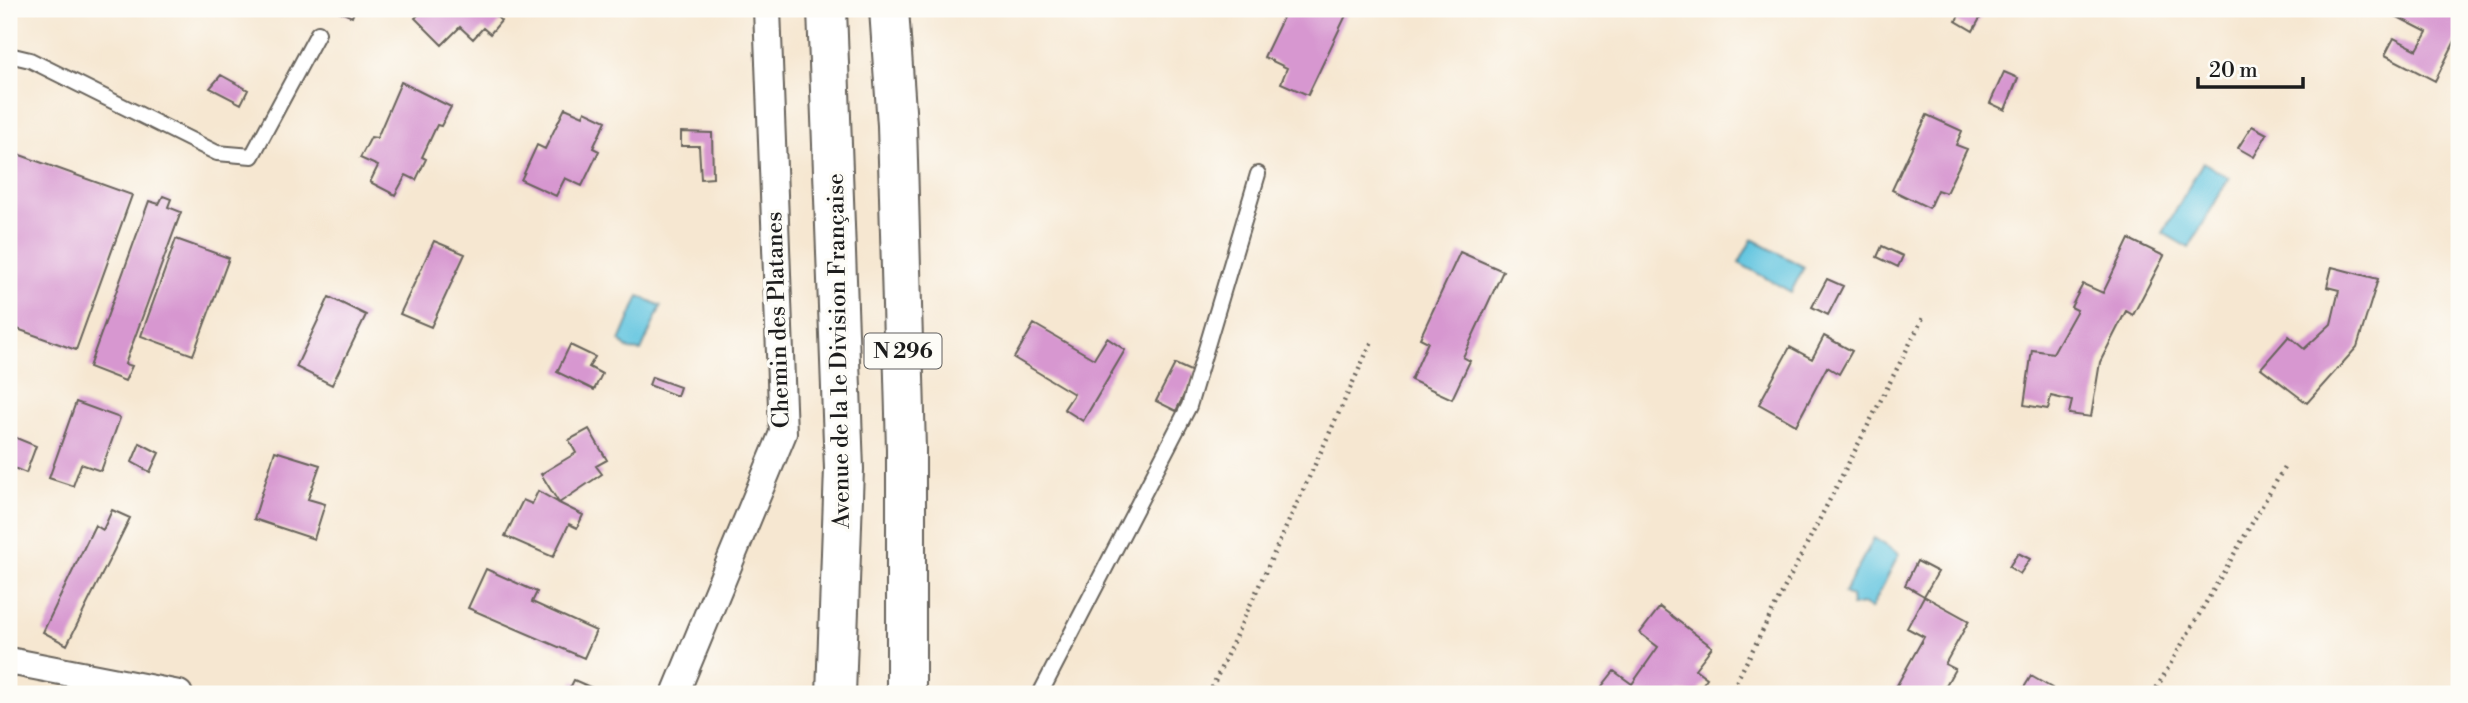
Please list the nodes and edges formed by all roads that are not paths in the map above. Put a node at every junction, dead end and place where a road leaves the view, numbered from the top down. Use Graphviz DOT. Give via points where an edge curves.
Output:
graph roads {
  1 [pos="767,9"];
  2 [pos="827,9"];
  3 [pos="889,9"];
  4 [pos="318,33"];
  5 [pos="9,55"];
  6 [pos="1258,174"];
  7 [pos="9,661"];
  8 [pos="179,694"];
  9 [pos="675,694"];
  10 [pos="836,694"];
  11 [pos="906,694"];
  12 [pos="1040,694"];
  1 -- 9 [label="street, Chemin des Platanes" via="783,433"];
  2 -- 10 [label="highway, Avenue de la 1e Division Française / N 296" via="844,469"];
  3 -- 11 [label="highway, N 296" via="897,125 906,449"];
  4 -- 5 [label="lane" via="252,156 217,153 30,60"];
  6 -- 12 [label="lane" via="1189,407"];
  7 -- 8 [label="street"];
}
